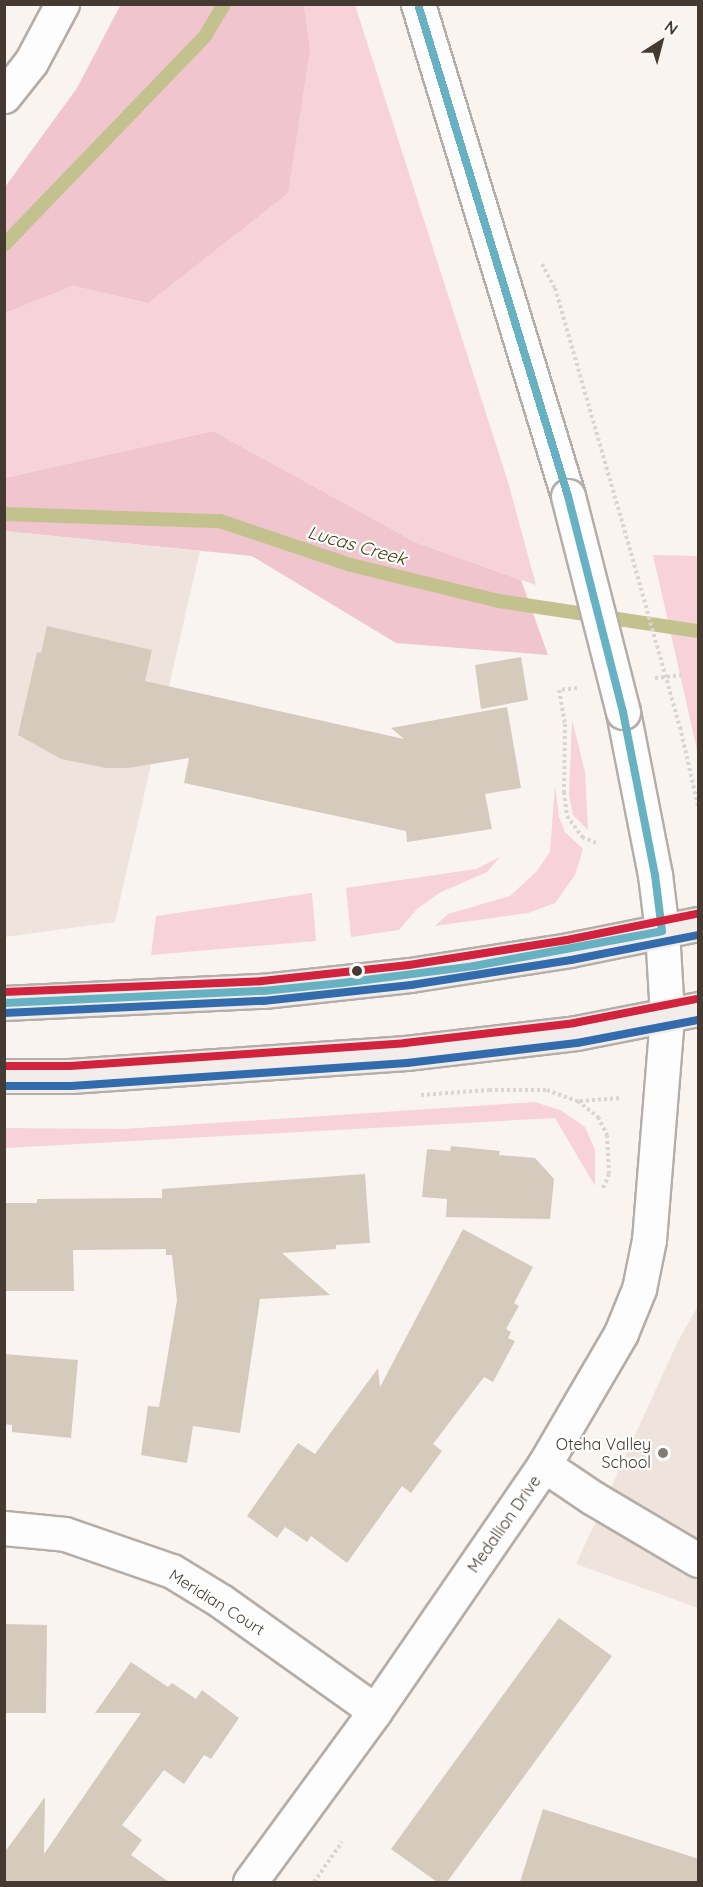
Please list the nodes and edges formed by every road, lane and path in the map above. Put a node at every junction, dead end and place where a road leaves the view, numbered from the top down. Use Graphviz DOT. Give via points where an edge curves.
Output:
graph roads {
  1 [pos="62,4"];
  2 [pos="418,4"];
  3 [pos="4,96"];
  4 [pos="618,507"];
  5 [pos="699,806"];
  6 [pos="582,837"];
  7 [pos="599,844"];
  8 [pos="699,924"];
  9 [pos="662,931"];
  10 [pos="4,1003"];
  11 [pos="683,1012"];
  12 [pos="4,1076"];
  13 [pos="418,1095"];
  14 [pos="603,1189"];
  15 [pos="544,1465"];
  16 [pos="4,1528"];
  17 [pos="699,1560"];
  18 [pos="375,1711"];
  19 [pos="342,1842"];
  20 [pos="250,1882"];
  21 [pos="314,1882"];
  1 -- 3 [label="street" via="31,62"];
  2 -- 9 [label="street, Medallion Drive, bridge" via="568,496 623,712"];
  4 -- 5 [label="path, bridge"];
  6 -- 7 [label="path"];
  8 -- 9 [label="main road"];
  9 -- 10 [label="main road" via="474,966 342,983 263,991"];
  9 -- 11 [label="street, Medallion Drive"];
  11 -- 12 [label="main road" via="576,1033 406,1053 69,1076"];
  11 -- 15 [label="street, Medallion Drive" via="639,1289 616,1343"];
  13 -- 14 [label="path" via="547,1090 578,1101 598,1117 607,1135 609,1174"];
  15 -- 17 [label="street"];
  15 -- 18 [label="street, Medallion Drive"];
  16 -- 18 [label="street, Meridian Court" via="65,1534 172,1571 221,1601"];
  18 -- 20 [label="street, Medallion Drive"];
  19 -- 21 [label="path"];
}
